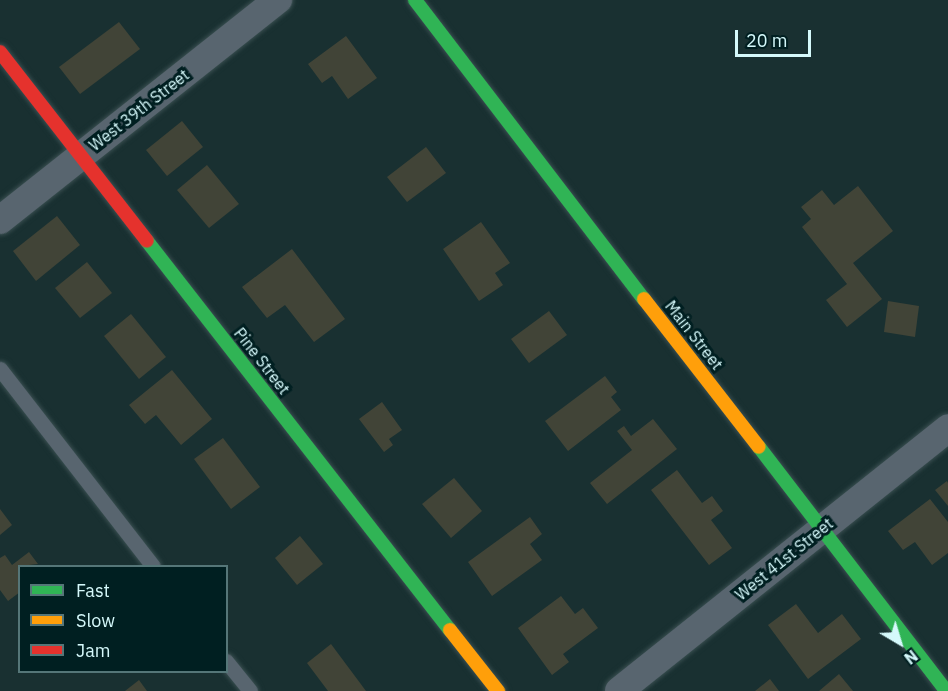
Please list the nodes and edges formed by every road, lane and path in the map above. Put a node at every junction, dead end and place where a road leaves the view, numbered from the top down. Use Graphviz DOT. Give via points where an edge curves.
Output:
graph roads {
  1 [pos="278,0"];
  2 [pos="415,0"];
  3 [pos="0,52"];
  4 [pos="81,156"];
  5 [pos="0,220"];
  6 [pos="0,369"];
  7 [pos="948,428"];
  8 [pos="822,529"];
  9 [pos="151,565"];
  10 [pos="228,664"];
  11 [pos="250,691"];
  12 [pos="498,691"];
  13 [pos="619,691"];
  14 [pos="945,691"];
  1 -- 4 [label="street, West 39th Street"];
  2 -- 8 [label="street, Main Street"];
  3 -- 4 [label="street, Pine Street"];
  4 -- 5 [label="street, West 39th Street"];
  4 -- 12 [label="street, Pine Street"];
  6 -- 9 [label="lane"];
  7 -- 8 [label="street, West 41st Street"];
  8 -- 13 [label="street, West 41st Street"];
  8 -- 14 [label="street, Main Street"];
  10 -- 11 [label="lane"];
}
